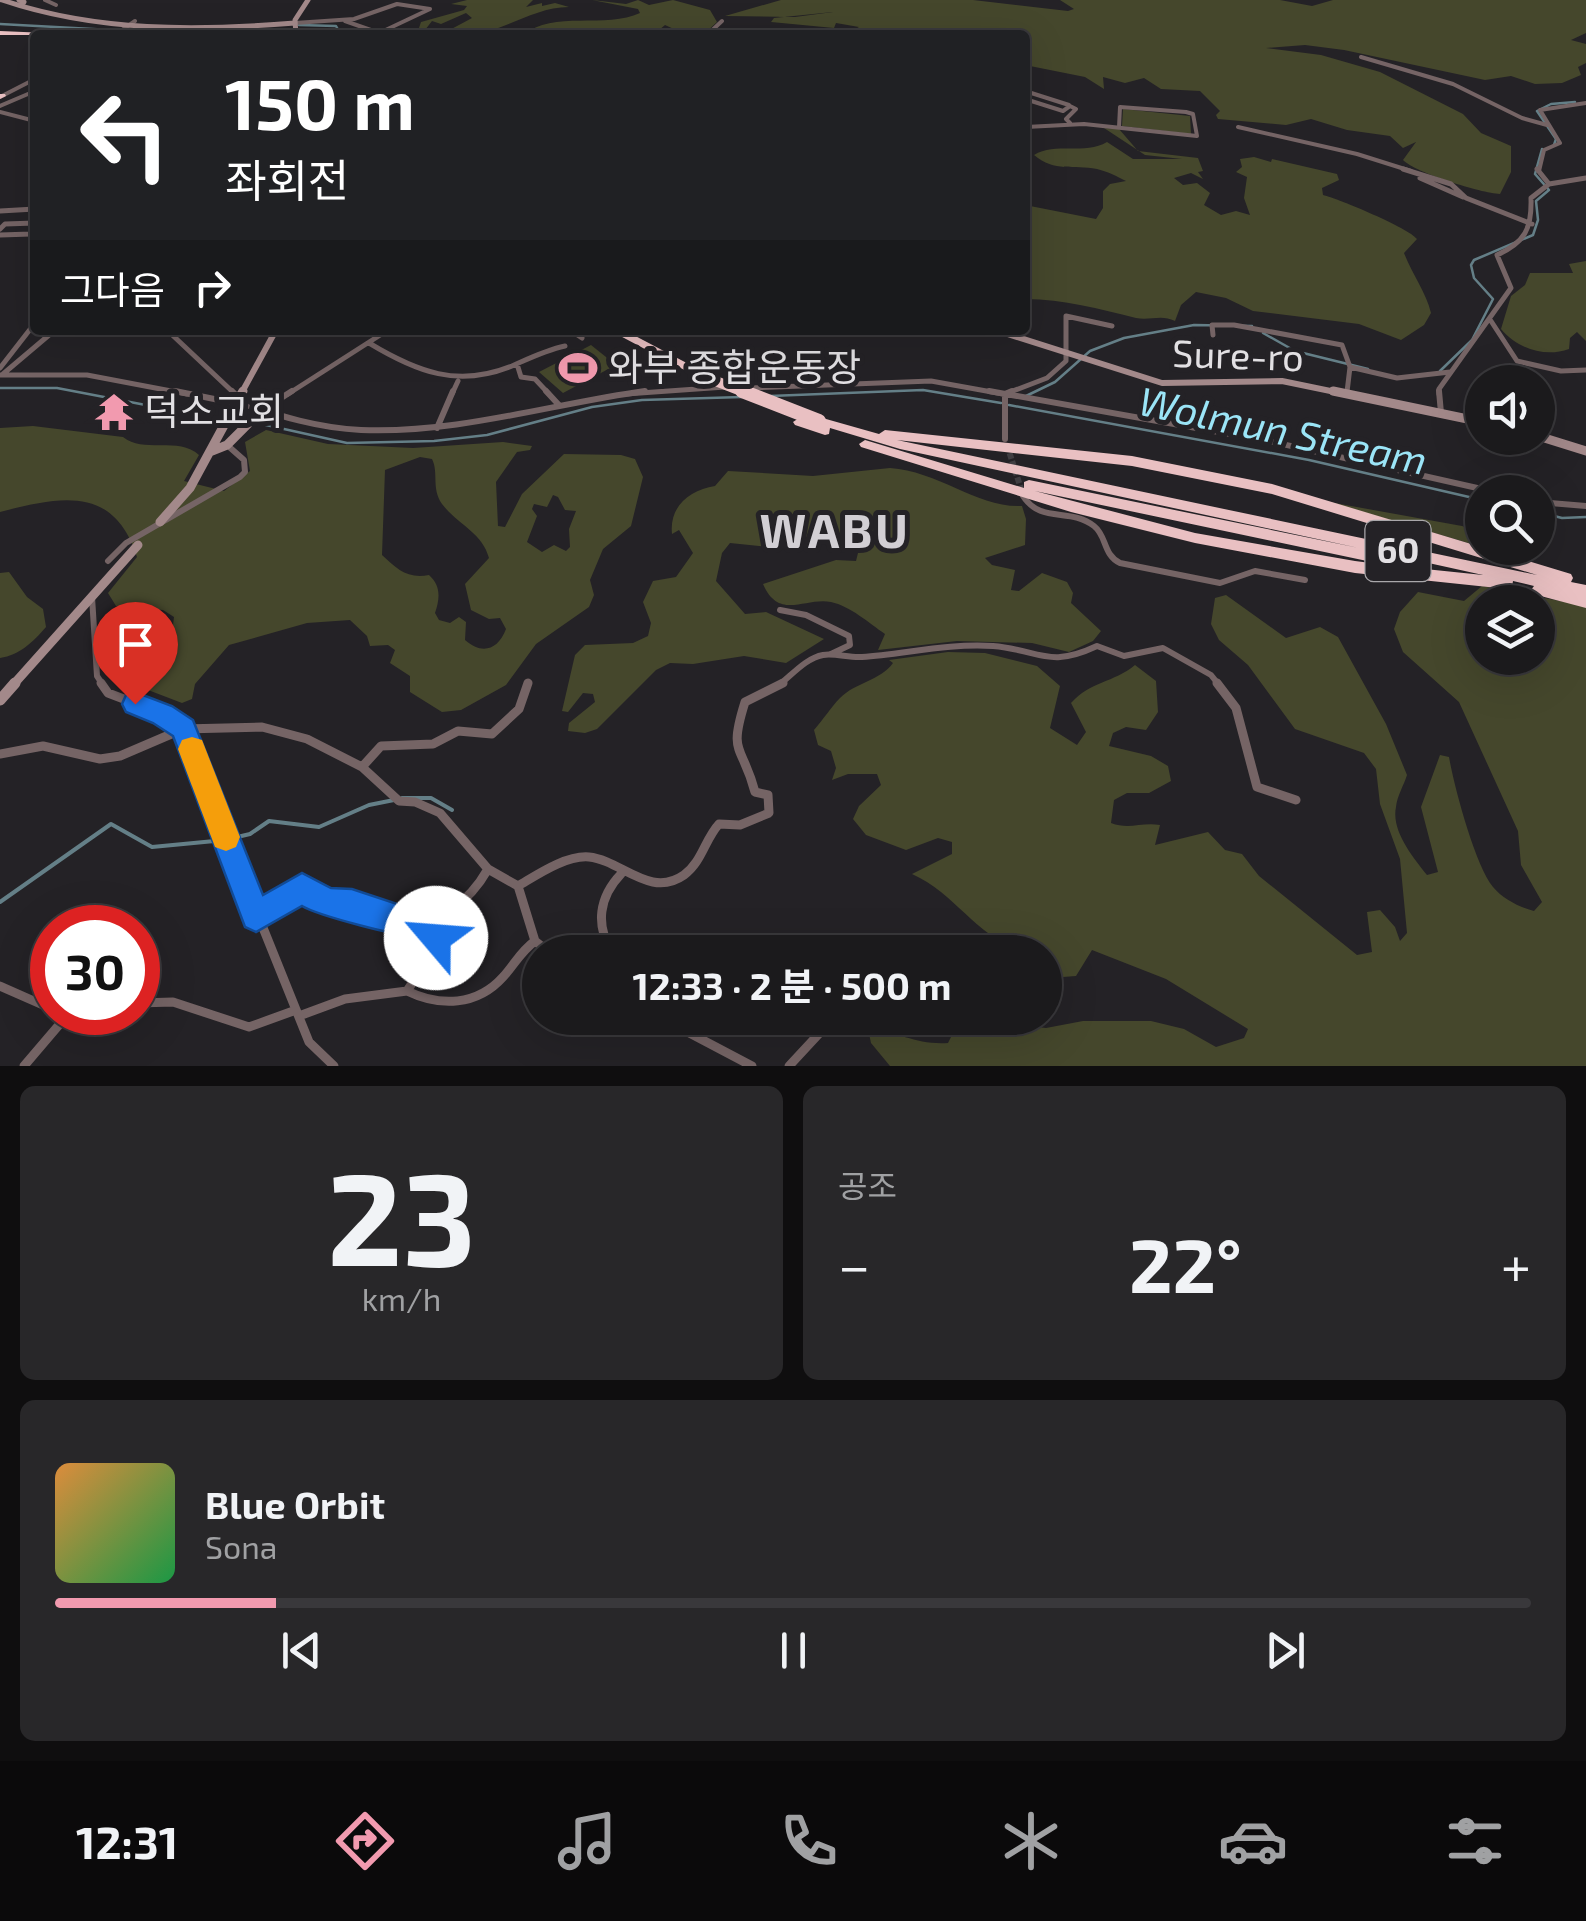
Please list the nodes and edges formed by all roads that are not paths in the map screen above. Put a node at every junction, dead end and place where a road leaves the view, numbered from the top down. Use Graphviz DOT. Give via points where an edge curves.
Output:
graph roads {
  1 [pos="32,0"];
  2 [pos="45,0"];
  3 [pos="308,0"];
  4 [pos="22,1"];
  5 [pos="396,2"];
  6 [pos="5,3"];
  7 [pos="56,5"];
  8 [pos="299,12"];
  9 [pos="345,20"];
  10 [pos="722,21"];
  11 [pos="116,22"];
  12 [pos="134,22"];
  13 [pos="277,23"];
  14 [pos="158,24"];
  15 [pos="123,29"];
  16 [pos="293,30"];
  17 [pos="297,30"];
  18 [pos="305,30"];
  19 [pos="366,30"];
  20 [pos="383,30"];
  21 [pos="712,30"];
  22 [pos="30,36"];
  23 [pos="0,37"];
  24 [pos="30,39"];
  25 [pos="1362,57"];
  26 [pos="30,83"];
  27 [pos="30,93"];
  28 [pos="1030,93"];
  29 [pos="1030,100"];
  30 [pos="0,102"];
  31 [pos="1584,103"];
  32 [pos="1070,106"];
  33 [pos="30,118"];
  34 [pos="1069,122"];
  35 [pos="1545,124"];
  36 [pos="1238,126"];
  37 [pos="1030,127"];
  38 [pos="1119,127"];
  39 [pos="1586,178"];
  40 [pos="1547,186"];
  41 [pos="30,209"];
  42 [pos="0,211"];
  43 [pos="1532,224"];
  44 [pos="30,226"];
  45 [pos="0,232"];
  46 [pos="30,234"];
  47 [pos="1491,321"];
  48 [pos="1112,326"];
  49 [pos="30,331"];
  50 [pos="49,335"];
  51 [pos="172,335"];
  52 [pos="273,335"];
  53 [pos="381,335"];
  54 [pos="578,335"];
  55 [pos="612,335"];
  56 [pos="626,335"];
  57 [pos="1009,335"];
  58 [pos="1213,335"];
  59 [pos="582,338"];
  60 [pos="369,343"];
  61 [pos="565,346"];
  62 [pos="1075,358"];
  63 [pos="517,364"];
  64 [pos="1349,364"];
  65 [pos="1586,370"];
  66 [pos="1,372"];
  67 [pos="1451,372"];
  68 [pos="459,380"];
  69 [pos="1347,392"];
  70 [pos="1005,395"];
  71 [pos="236,400"];
  72 [pos="556,402"];
  73 [pos="259,414"];
  74 [pos="1441,414"];
  75 [pos="1465,419"];
  76 [pos="798,422"];
  77 [pos="437,428"];
  78 [pos="849,430"];
  79 [pos="1006,439"];
  80 [pos="1555,441"];
  81 [pos="227,445"];
  82 [pos="212,451"];
  83 [pos="1586,451"];
  84 [pos="933,464"];
  85 [pos="1465,485"];
  86 [pos="1024,496"];
  87 [pos="1555,503"];
  88 [pos="1586,506"];
  89 [pos="160,522"];
  90 [pos="138,545"];
  91 [pos="108,560"];
  92 [pos="1305,580"];
  93 [pos="1586,588"];
  94 [pos="92,596"];
  95 [pos="1586,602"];
  96 [pos="780,610"];
  97 [pos="830,654"];
  98 [pos="528,682"];
  99 [pos="0,700"];
  100 [pos="183,728"];
  101 [pos="0,754"];
  102 [pos="362,768"];
  103 [pos="1296,800"];
  104 [pos="488,869"];
  105 [pos="621,874"];
  106 [pos="518,886"];
  107 [pos="256,916"];
  108 [pos="433,918"];
  109 [pos="532,935"];
  110 [pos="603,935"];
  111 [pos="522,951"];
  112 [pos="0,986"];
  113 [pos="406,992"];
  114 [pos="30,999"];
  115 [pos="160,1002"];
  116 [pos="298,1013"];
  117 [pos="48,1035"];
  118 [pos="693,1035"];
  119 [pos="818,1035"];
  120 [pos="24,1066"];
  121 [pos="334,1066"];
  122 [pos="752,1066"];
  123 [pos="790,1066"];
  1 -- 4 [label="street"];
  2 -- 7 [label="street"];
  3 -- 8 [label="street"];
  5 -- 9 [label="street"];
  5 -- 20 [label="street" via="430,9"];
  6 -- 11 [label="street"];
  6 -- 12 [label="street"];
  8 -- 13 [label="street"];
  8 -- 17 [label="street"];
  9 -- 18 [label="street"];
  9 -- 19 [label="street"];
  10 -- 21 [label="street"];
  11 -- 12 [label="street"];
  11 -- 15 [label="street"];
  12 -- 13 [label="street"];
  12 -- 14 [label="street"];
  12 -- 15 [label="street"];
  13 -- 14 [label="street"];
  13 -- 16 [label="street"];
  14 -- 15 [label="street"];
  22 -- 23 [label="highway"];
  23 -- 24 [label="highway"];
  25 -- 35 [label="street" via="1452,83 1514,118"];
  26 -- 30 [label="street"];
  27 -- 30 [label="street"];
  28 -- 32 [label="street"];
  29 -- 32 [label="street" via="1063,111"];
  30 -- 33 [label="street"];
  31 -- 35 [label="street" via="1542,109"];
  32 -- 34 [label="street" via="1076,108"];
  34 -- 37 [label="street"];
  34 -- 38 [label="street"];
  35 -- 40 [label="street" via="1560,144 1544,150 1537,169"];
  36 -- 43 [label="street" via="1366,156"];
  38 -- 38 [label="street" via="1151,131 1196,136 1193,114 1186,112 1120,107"];
  39 -- 40 [label="street"];
  40 -- 43 [label="street" via="1531,198"];
  41 -- 42 [label="street"];
  43 -- 47 [label="street" via="1520,242 1497,255 1510,288"];
  44 -- 45 [label="street" via="4,224"];
  45 -- 46 [label="street"];
  47 -- 65 [label="street" via="1516,361"];
  47 -- 67 [label="street"];
  48 -- 62 [label="street" via="1066,316"];
  49 -- 66 [label="street"];
  50 -- 66 [label="street"];
  51 -- 71 [label="street"];
  52 -- 71 [label="street"];
  53 -- 60 [label="street"];
  54 -- 59 [label="street"];
  55 -- 76 [label="highway, 60, bridge" via="695,380"];
  56 -- 78 [label="highway, 60, bridge" via="713,380"];
  57 -- 62 [label="street, Sure-ro"];
  58 -- 64 [label="street" via="1215,325 1342,345"];
  60 -- 68 [label="street" via="434,378"];
  60 -- 73 [label="street"];
  61 -- 63 [label="street"];
  62 -- 69 [label="street, Sure-ro" via="1162,383 1271,381"];
  62 -- 70 [label="street"];
  63 -- 68 [label="street"];
  63 -- 72 [label="street" via="521,377 532,377"];
  64 -- 67 [label="street" via="1397,378"];
  64 -- 69 [label="street"];
  66 -- 71 [label="street" via="92,374"];
  67 -- 74 [label="street" via="1439,389"];
  68 -- 77 [label="street"];
  69 -- 74 [label="street, Sure-ro"];
  70 -- 72 [label="street" via="901,380 684,386"];
  70 -- 79 [label="street"];
  70 -- 85 [label="street" via="1296,446"];
  71 -- 73 [label="street"];
  71 -- 82 [label="street"];
  72 -- 77 [label="street"];
  73 -- 77 [label="street" via="355,429"];
  73 -- 81 [label="street"];
  74 -- 75 [label="street, Sure-ro"];
  76 -- 84 [label="highway, 60"];
  78 -- 93 [label="highway, 60"];
  78 -- 93 [label="highway" via="1132,461 1272,490"];
  80 -- 83 [label="street"];
  81 -- 82 [label="street"];
  81 -- 91 [label="street" via="244,460 240,476"];
  82 -- 89 [label="street"];
  84 -- 95 [label="highway, 60"];
  86 -- 92 [label="street" via="1038,514 1092,523 1123,566 1217,584 1249,570"];
  87 -- 88 [label="street"];
  90 -- 94 [label="street"];
  94 -- 99 [label="street"];
  94 -- 100 [label="street" via="101,686"];
  96 -- 97 [label="street" via="849,636 850,646"];
  97 -- 103 [label="street" via="994,646 1054,659 1096,646 1124,656 1163,648 1210,675 1236,708 1256,787"];
  97 -- 105 [label="street" via="813,658 742,708 734,745 755,792 768,796 769,813 713,828 697,862 676,882"];
  98 -- 102 [label="street" via="519,709 492,734 458,731 433,744 381,746"];
  100 -- 101 [label="street" via="100,759 44,746"];
  100 -- 102 [label="street" via="262,727 308,740"];
  100 -- 107 [label="street"];
  102 -- 104 [label="street" via="396,797 435,806"];
  104 -- 106 [label="street"];
  104 -- 108 [label="street" via="459,905"];
  105 -- 106 [label="street" via="578,857"];
  105 -- 110 [label="street" via="601,904"];
  106 -- 109 [label="street"];
  107 -- 108 [label="street" via="302,888 327,903 352,904 406,923"];
  107 -- 116 [label="street"];
  108 -- 113 [label="street" via="434,950"];
  111 -- 113 [label="street" via="496,984 468,1003"];
  112 -- 114 [label="street"];
  113 -- 116 [label="street"];
  115 -- 116 [label="street" via="249,1026"];
  116 -- 121 [label="street" via="310,1042"];
  117 -- 120 [label="street"];
  118 -- 122 [label="street"];
  119 -- 123 [label="street"];
}
